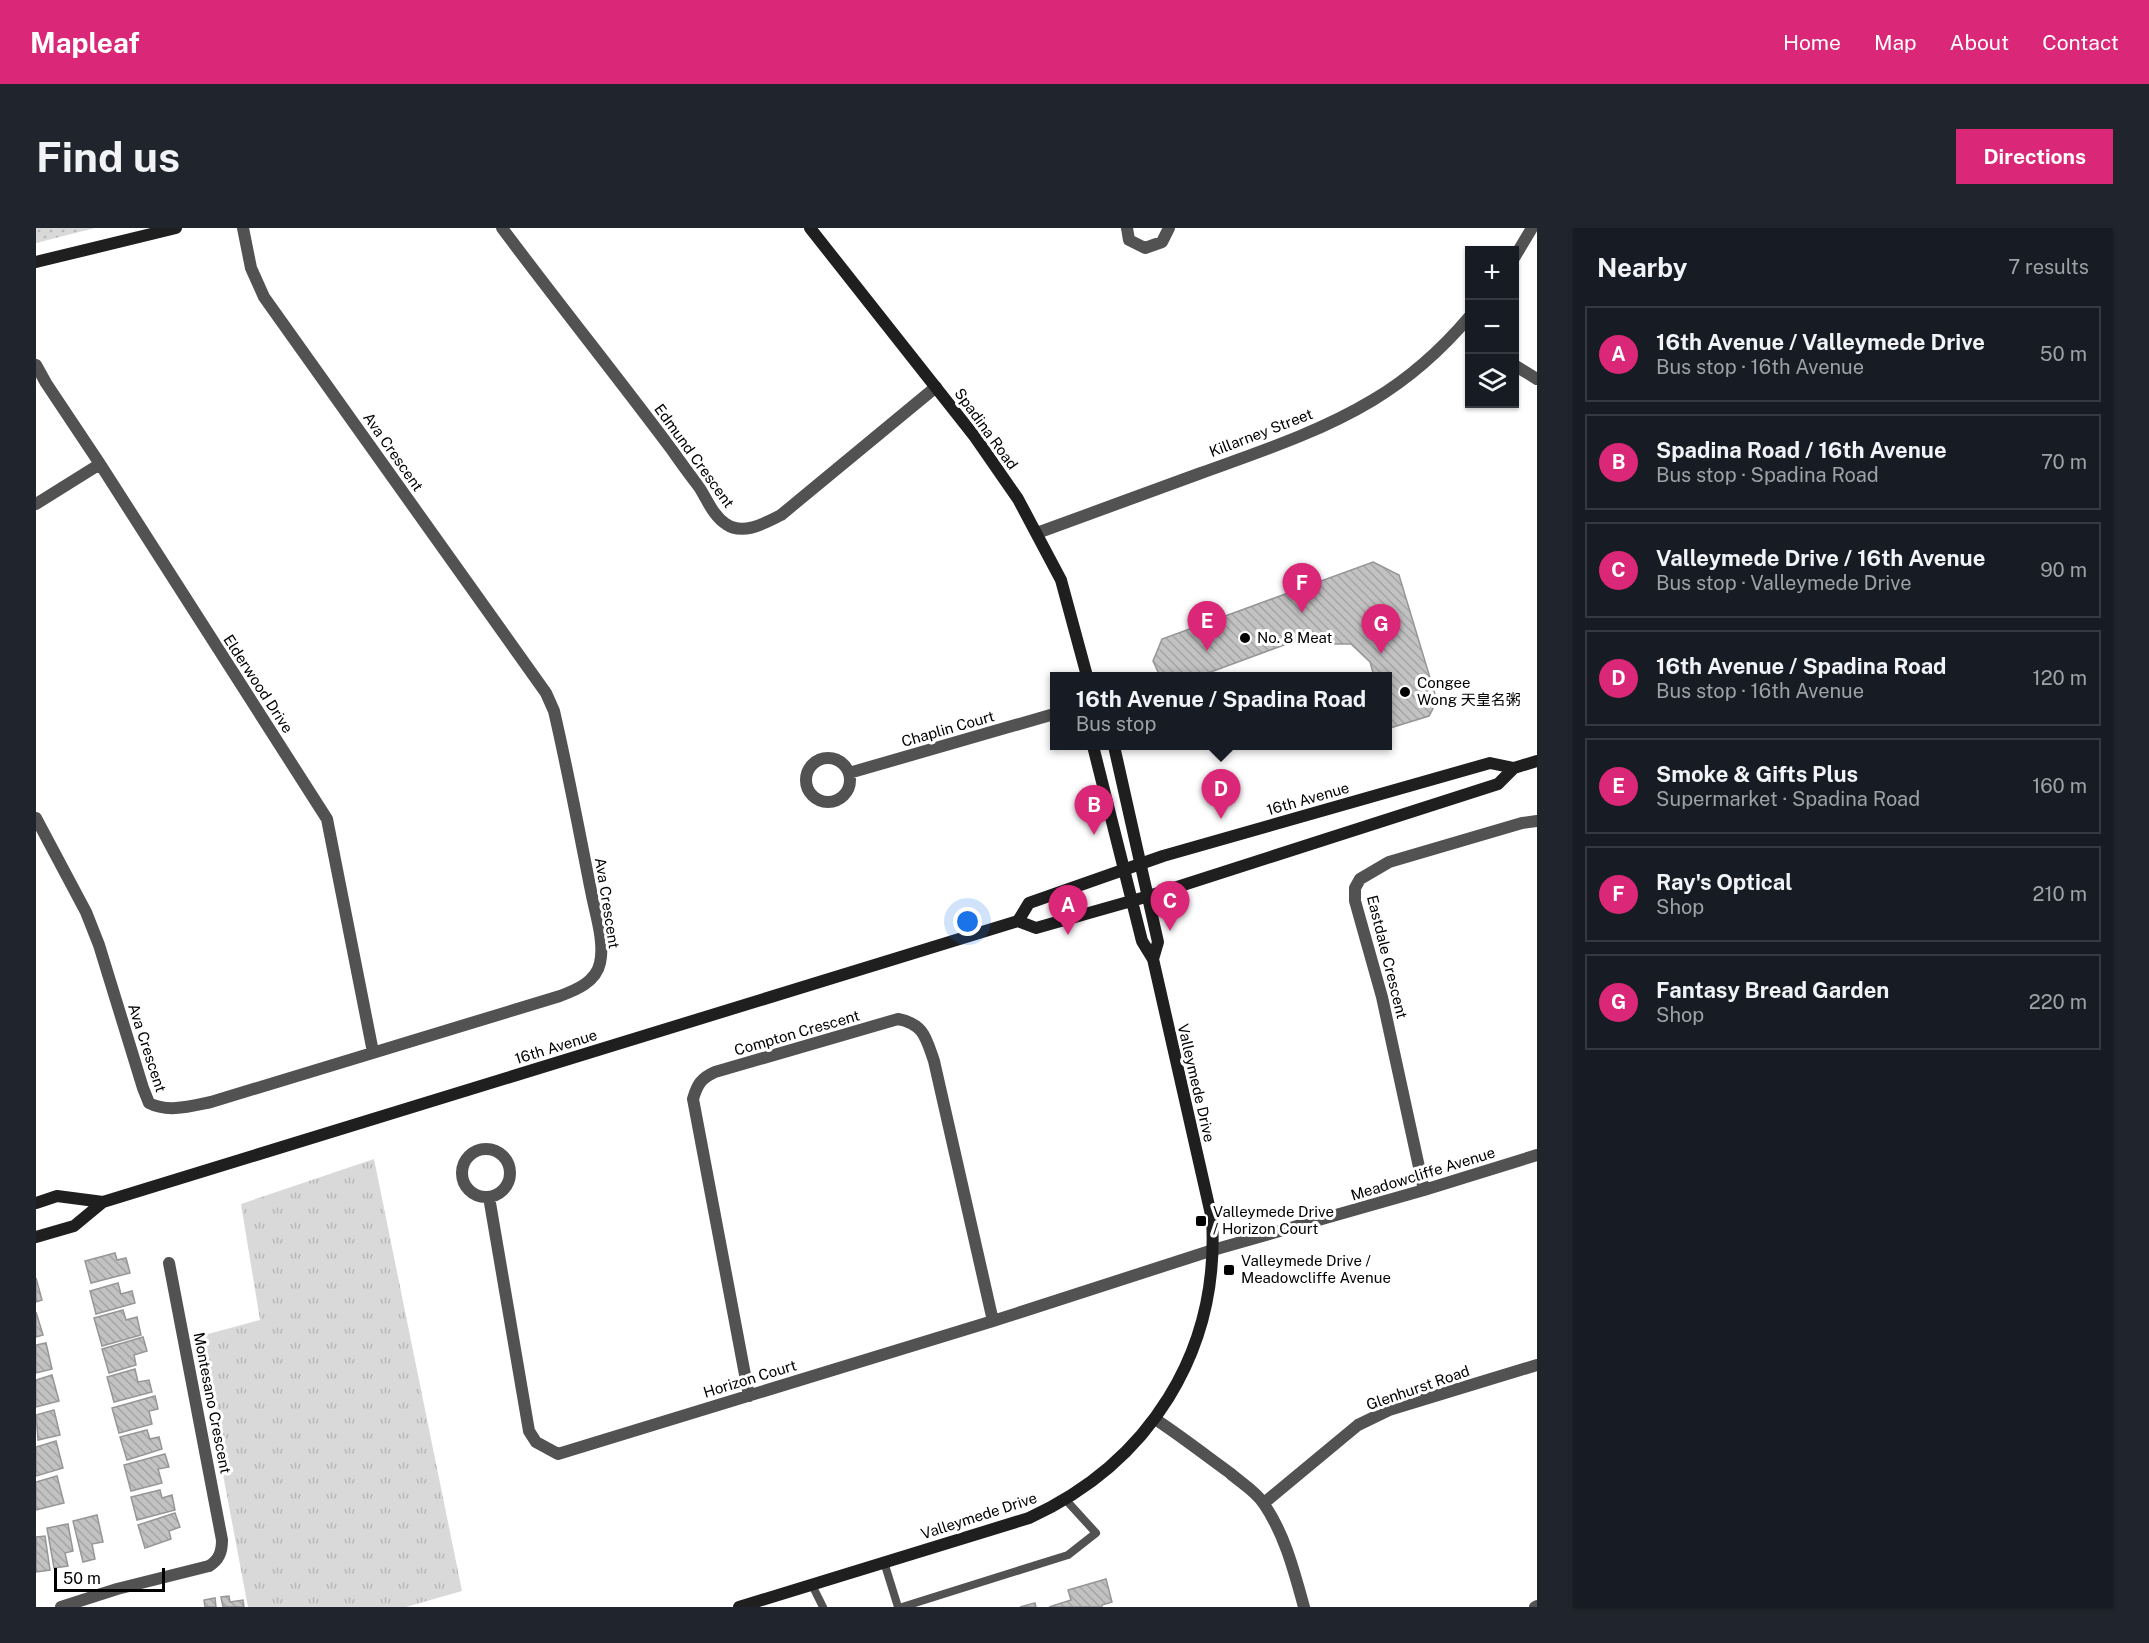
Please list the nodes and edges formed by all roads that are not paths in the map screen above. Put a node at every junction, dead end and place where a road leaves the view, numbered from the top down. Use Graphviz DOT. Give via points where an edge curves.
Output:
graph roads {
  1 [pos="176,228"];
  2 [pos="243,228"];
  3 [pos="502,228"];
  4 [pos="810,228"];
  5 [pos="1127,228"];
  6 [pos="1169,228"];
  7 [pos="1532,228"];
  8 [pos="1519,251"];
  9 [pos="36,262"];
  10 [pos="1464,332"];
  11 [pos="36,365"];
  12 [pos="1519,368"];
  13 [pos="1537,379"];
  14 [pos="936,387"];
  15 [pos="100,464"];
  16 [pos="36,504"];
  17 [pos="1037,533"];
  18 [pos="1086,672"];
  19 [pos="1050,715"];
  20 [pos="1094,750"];
  21 [pos="1115,750"];
  22 [pos="1537,761"];
  23 [pos="1514,768"];
  24 [pos="849,773"];
  25 [pos="36,818"];
  26 [pos="1537,821"];
  27 [pos="1142,864"];
  28 [pos="1124,870"];
  29 [pos="1149,896"];
  30 [pos="1131,899"];
  31 [pos="1018,921"];
  32 [pos="1153,959"];
  33 [pos="373,1052"];
  34 [pos="1537,1155"];
  35 [pos="1424,1190"];
  36 [pos="489,1197"];
  37 [pos="103,1202"];
  38 [pos="36,1203"];
  39 [pos="36,1237"];
  40 [pos="1214,1250"];
  41 [pos="169,1263"];
  42 [pos="993,1321"];
  43 [pos="1537,1365"];
  44 [pos="749,1395"];
  45 [pos="1155,1419"];
  46 [pos="1065,1499"];
  47 [pos="1264,1503"];
  48 [pos="884,1562"];
  49 [pos="812,1585"];
  50 [pos="61,1607"];
  51 [pos="739,1607"];
  52 [pos="823,1607"];
  53 [pos="900,1607"];
  54 [pos="1304,1607"];
  1 -- 9 [label="main road"];
  2 -- 33 [label="street, Ava Crescent" via="251,268 264,297 546,693 558,729 601,944 600,964 580,988"];
  3 -- 14 [label="street, Edmund Crescent" via="726,525 739,529 761,525 781,515"];
  4 -- 14 [label="main road, Spadina Road"];
  5 -- 6 [label="street" via="1130,240 1145,248 1162,242"];
  7 -- 8 [label="street"];
  10 -- 17 [label="street, Killarney Street" via="1374,400 1327,424"];
  11 -- 15 [label="street, Elderwood Drive"];
  12 -- 13 [label="street"];
  14 -- 17 [label="main road, Spadina Road" via="1018,499"];
  15 -- 16 [label="street"];
  15 -- 33 [label="street, Elderwood Drive" via="327,819"];
  17 -- 18 [label="main road, Spadina Road" via="1061,580"];
  19 -- 24 [label="street, Chaplin Court"];
  20 -- 28 [label="main road"];
  21 -- 27 [label="main road"];
  22 -- 23 [label="main road, 16th Avenue"];
  23 -- 27 [label="main road, 16th Avenue" via="1490,763"];
  23 -- 29 [label="main road, 16th Avenue" via="1498,784"];
  25 -- 33 [label="street, Ava Crescent" via="86,912 149,1103 158,1108 173,1108 211,1102"];
  26 -- 35 [label="street, Eastdale Crescent" via="1389,862 1360,879 1355,888 1355,902 1382,997"];
  27 -- 28 [label="main road, 16th Avenue"];
  27 -- 29 [label="main road"];
  28 -- 30 [label="main road"];
  28 -- 31 [label="main road, 16th Avenue" via="1029,903"];
  29 -- 30 [label="main road, 16th Avenue"];
  29 -- 32 [label="main road, Valleymede Drive" via="1158,942"];
  30 -- 31 [label="main road, 16th Avenue" via="1036,928"];
  30 -- 32 [label="main road, Valleymede Drive" via="1142,941"];
  31 -- 37 [label="main road, 16th Avenue"];
  32 -- 40 [label="main road, Valleymede Drive" via="1212,1219"];
  34 -- 35 [label="street, Meadowcliffe Avenue"];
  35 -- 40 [label="street, Meadowcliffe Avenue"];
  36 -- 36 [label="street" via="503,1190 510,1175 506,1159 486,1148 465,1159 461,1174 473,1194"];
  36 -- 44 [label="street, Horizon Court" via="523,1402 529,1431 536,1442 558,1454"];
  37 -- 38 [label="main road, 16th Avenue" via="57,1196"];
  37 -- 39 [label="main road, 16th Avenue" via="74,1226"];
  40 -- 42 [label="street, Horizon Court"];
  40 -- 45 [label="main road, Valleymede Drive" via="1211,1283 1187,1366"];
  41 -- 50 [label="street, Montesano Crescent" via="222,1549 208,1566"];
  42 -- 44 [label="street, Horizon Court"];
  42 -- 44 [label="street, Compton Crescent" via="924,1032 911,1021 898,1018 715,1072 704,1076 693,1099"];
  43 -- 47 [label="street, Glenhurst Road" via="1389,1410 1358,1425"];
  45 -- 46 [label="main road, Valleymede Drive" via="1123,1456"];
  45 -- 47 [label="street"];
  46 -- 48 [label="main road, Valleymede Drive" via="1029,1518"];
  46 -- 53 [label="lane" via="1096,1533 1068,1555"];
  47 -- 54 [label="street" via="1283,1539"];
  48 -- 49 [label="main road, Valleymede Drive"];
  48 -- 53 [label="lane"];
  49 -- 51 [label="main road, Valleymede Drive"];
  49 -- 52 [label="lane"];
}
